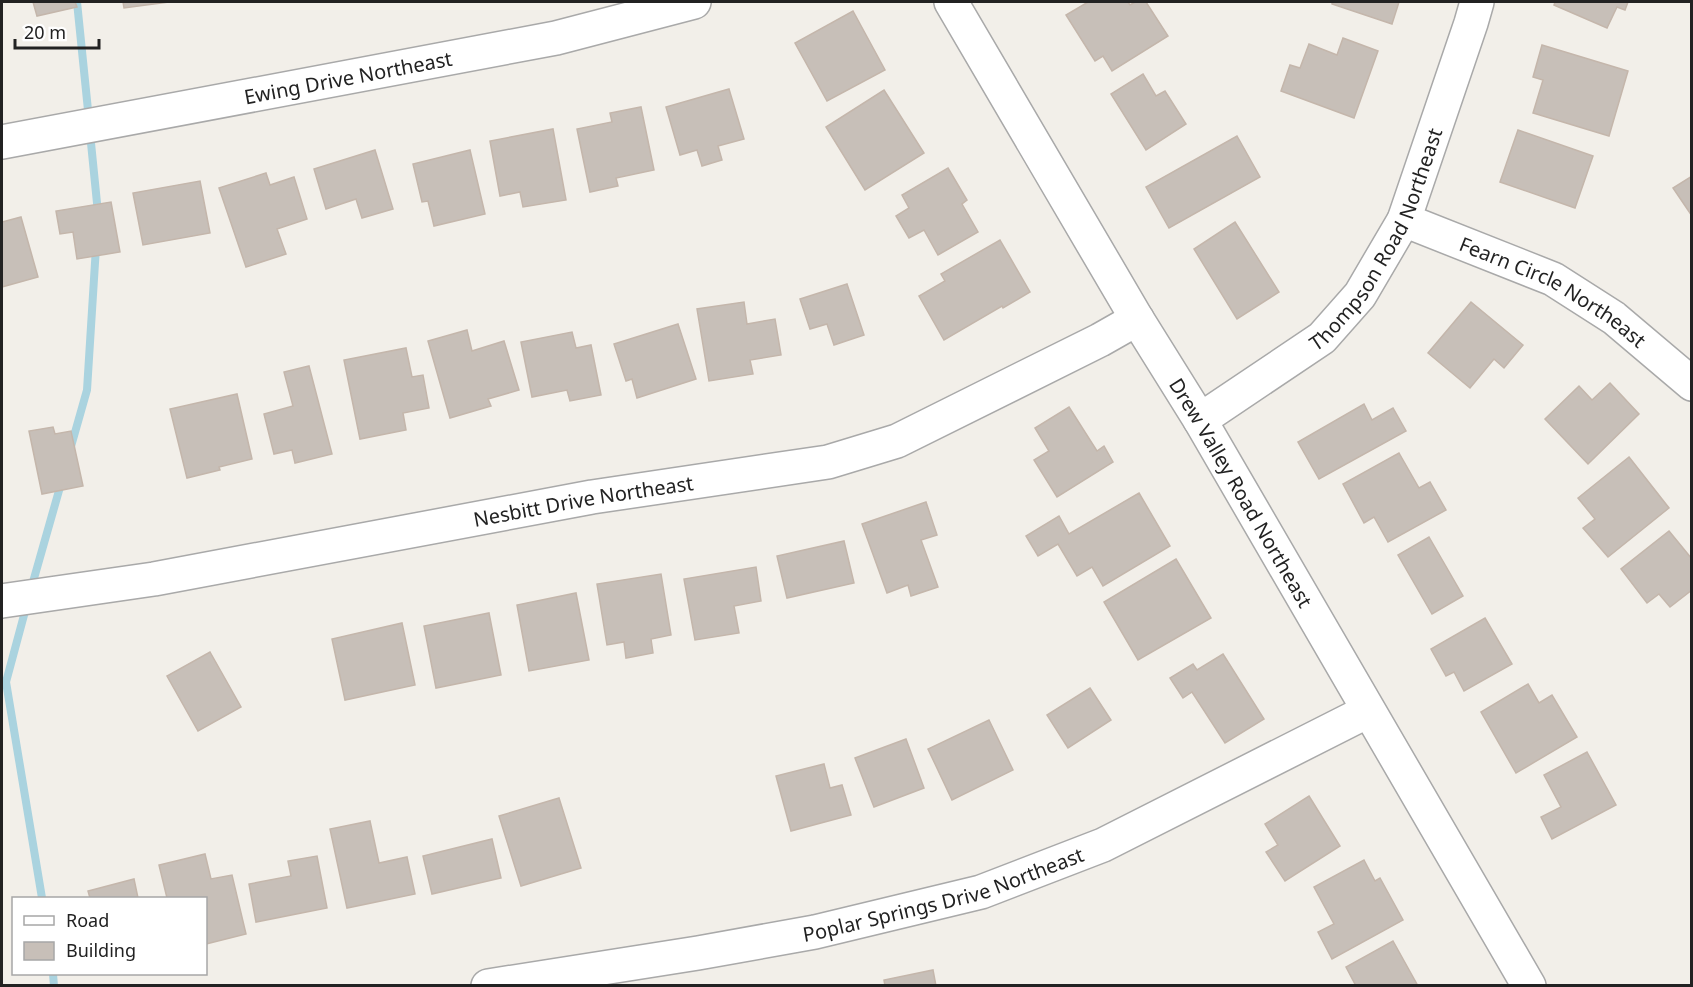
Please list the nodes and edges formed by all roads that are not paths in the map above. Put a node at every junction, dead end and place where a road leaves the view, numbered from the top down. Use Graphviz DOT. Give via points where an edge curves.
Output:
graph roads {
  1 [pos="694,2"];
  2 [pos="951,2"];
  3 [pos="1476,2"];
  4 [pos="2,142"];
  5 [pos="1404,220"];
  6 [pos="1137,319"];
  7 [pos="1692,384"];
  8 [pos="1200,420"];
  9 [pos="2,601"];
  10 [pos="1368,711"];
  11 [pos="488,986"];
  12 [pos="1529,986"];
  1 -- 4 [label="street, Ewing Drive Northeast" via="556,38"];
  2 -- 6 [label="street, Drew Valley Road Northeast"];
  3 -- 5 [label="street, Thompson Road Northeast"];
  5 -- 7 [label="street, Fearn Circle Northeast" via="1553,279 1614,318"];
  5 -- 8 [label="street, Thompson Road Northeast" via="1360,295 1322,338"];
  6 -- 8 [label="street, Drew Valley Road Northeast"];
  6 -- 9 [label="street, Nesbitt Drive Northeast" via="897,441 828,462 592,497 154,579"];
  8 -- 10 [label="street, Drew Valley Road Northeast"];
  10 -- 11 [label="street, Poplar Springs Drive Northeast" via="1103,845 981,891 816,932"];
  10 -- 12 [label="street, Drew Valley Road Northeast"];
}
